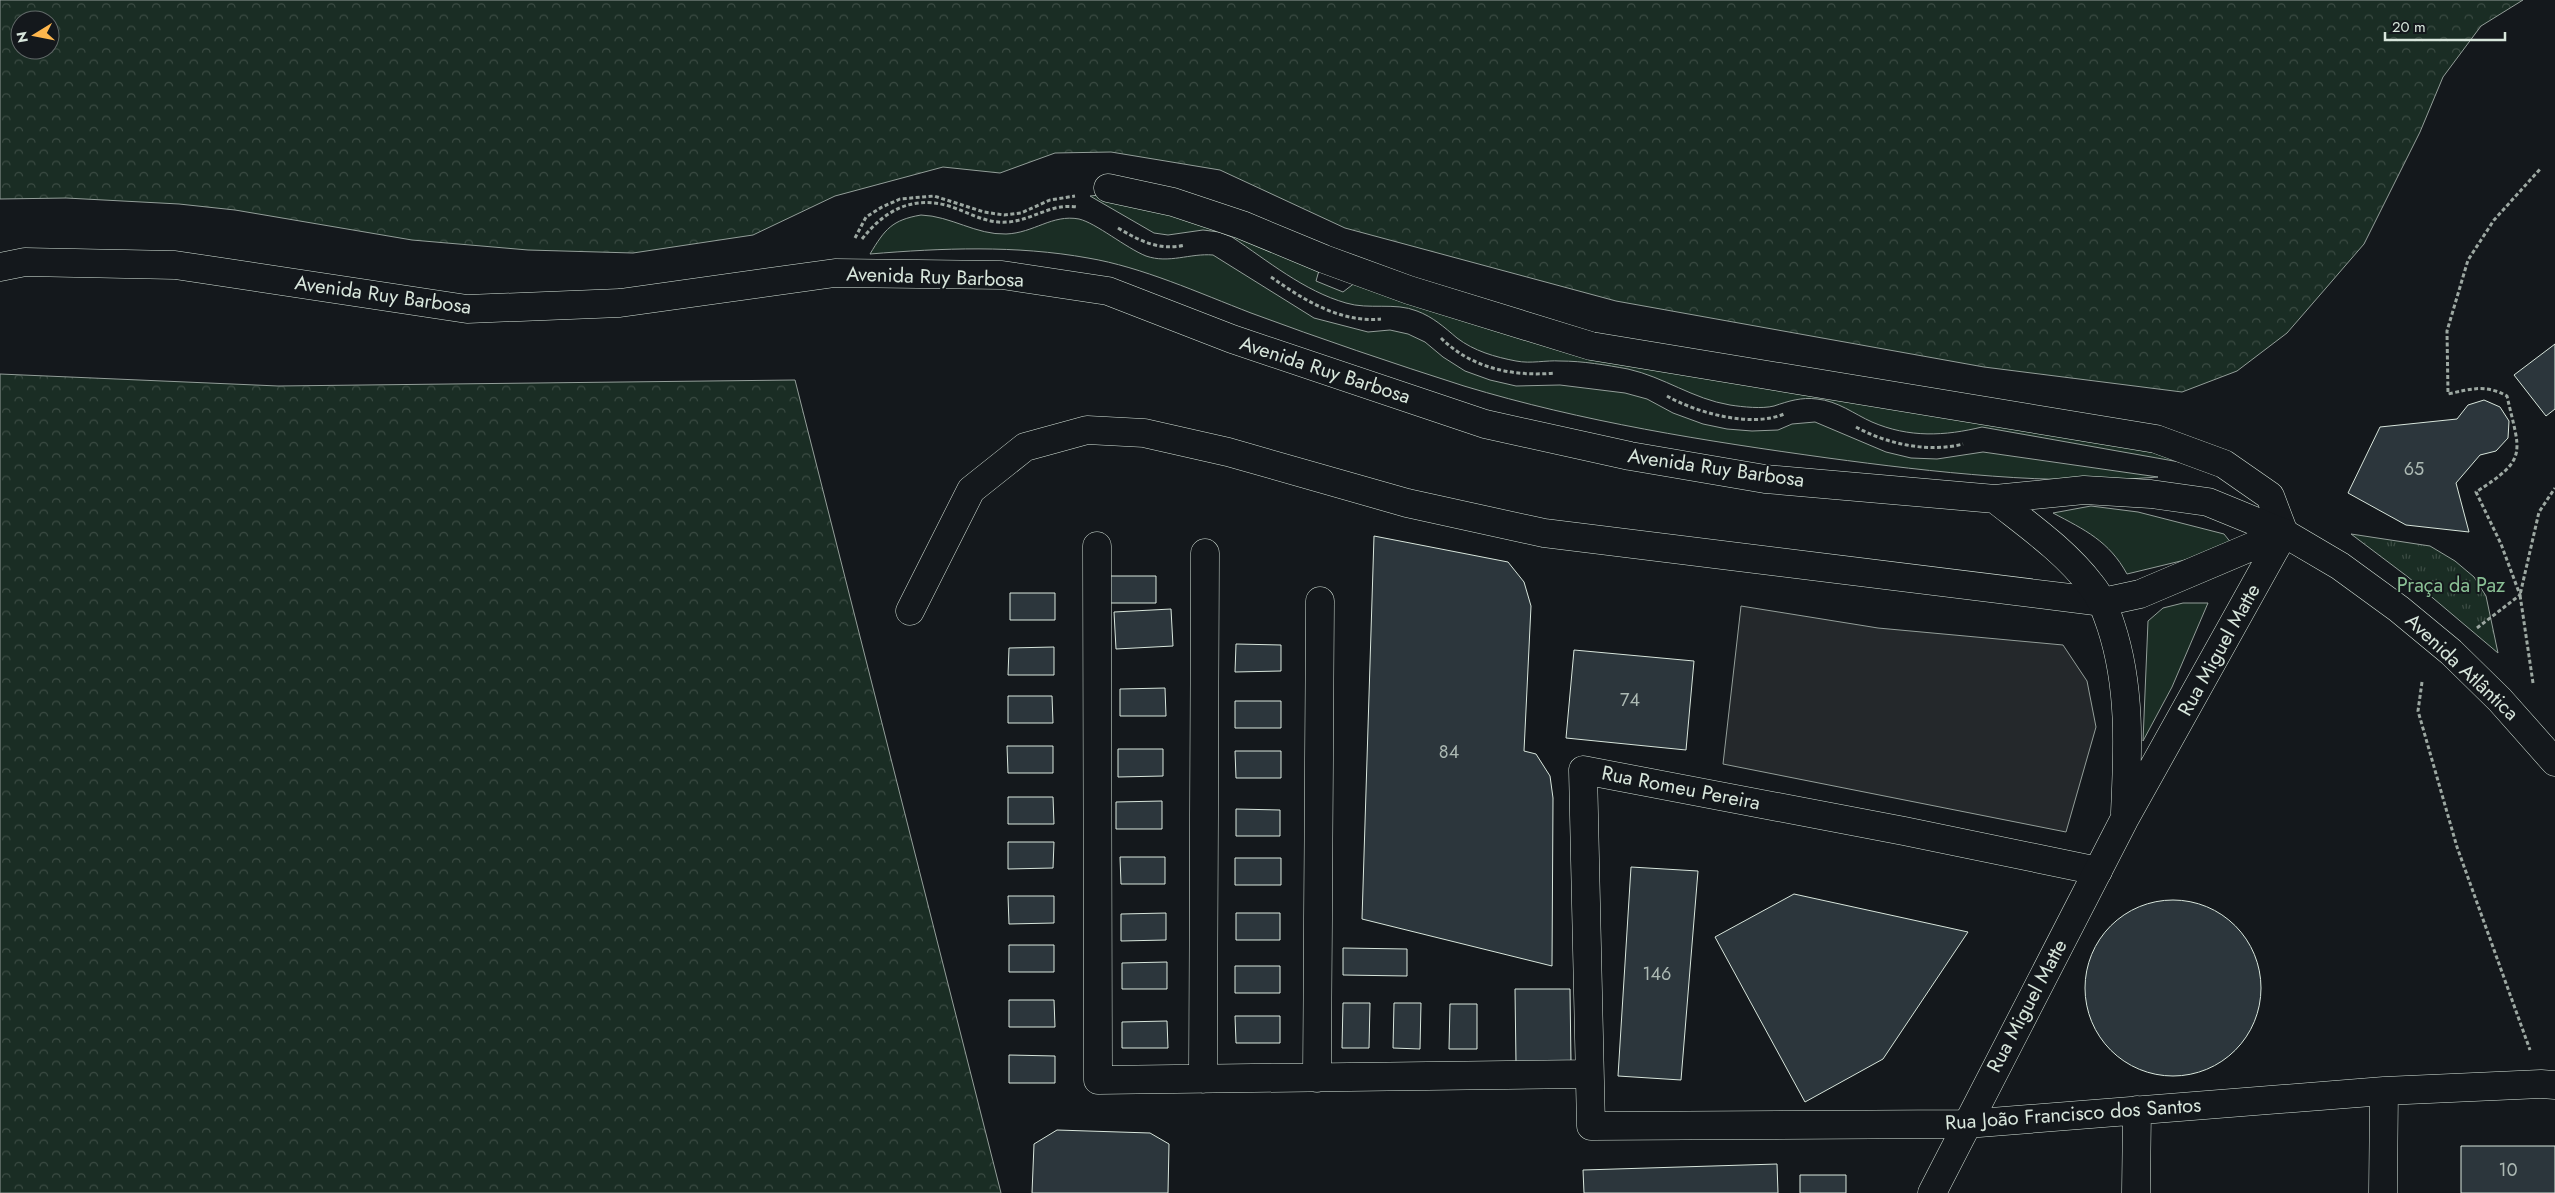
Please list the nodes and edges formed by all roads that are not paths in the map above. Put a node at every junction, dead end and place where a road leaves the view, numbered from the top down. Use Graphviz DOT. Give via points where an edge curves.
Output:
graph roads {
  1 [pos="1108,188"];
  2 [pos="0,267"];
  3 [pos="1995,499"];
  4 [pos="2284,533"];
  5 [pos="1097,546"];
  6 [pos="1205,553"];
  7 [pos="1320,601"];
  8 [pos="2103,602"];
  9 [pos="910,611"];
  10 [pos="2548,754"];
  11 [pos="2124,820"];
  12 [pos="2098,871"];
  13 [pos="1589,1074"];
  14 [pos="1318,1078"];
  15 [pos="1203,1079"];
  16 [pos="2548,1084"];
  17 [pos="2384,1090"];
  18 [pos="2137,1110"];
  19 [pos="1966,1124"];
  20 [pos="1591,1126"];
  21 [pos="1932,1193"];
  22 [pos="2136,1193"];
  23 [pos="2383,1193"];
  1 -- 4 [label="street" via="1173,202 1234,222 1400,287 1590,346 2156,440 2224,464 2270,496"];
  2 -- 3 [label="street, Avenida Ruy Barbosa" via="25,262 175,265 467,309 620,303 835,273 1002,276 1108,291 1232,339 1485,424 1630,456 1765,479"];
  3 -- 4 [label="street, Avenida Ruy Barbosa" via="2084,490 2152,494 2208,502"];
  3 -- 8 [label="street" via="2067,559"];
  4 -- 8 [label="street" via="2140,594"];
  4 -- 10 [label="street, Avenida Atlântica" via="2340,566 2451,652"];
  4 -- 11 [label="street, Rua Miguel Matte"];
  5 -- 15 [label="street" via="1098,1080"];
  6 -- 15 [label="street"];
  7 -- 14 [label="street"];
  8 -- 9 [label="street" via="1544,533 1407,503 1218,450 1144,433 1087,430 1025,447 970,490"];
  8 -- 11 [label="street, Rua Miguel Matte" via="2119,650 2127,701"];
  11 -- 12 [label="street, Rua Miguel Matte"];
  12 -- 13 [label="street, Rua Romeu Pereira" via="1583,770"];
  12 -- 19 [label="street, Rua Miguel Matte"];
  13 -- 14 [label="street"];
  13 -- 20 [label="street, Rua Romeu Pereira"];
  14 -- 15 [label="street"];
  16 -- 17 [label="street, Rua João Francisco dos Santos"];
  17 -- 18 [label="street, Rua João Francisco dos Santos"];
  17 -- 23 [label="street"];
  18 -- 19 [label="street, Rua João Francisco dos Santos"];
  18 -- 22 [label="street"];
  19 -- 20 [label="street, Rua João Francisco dos Santos"];
  19 -- 21 [label="street, Rua Miguel Matte"];
}
